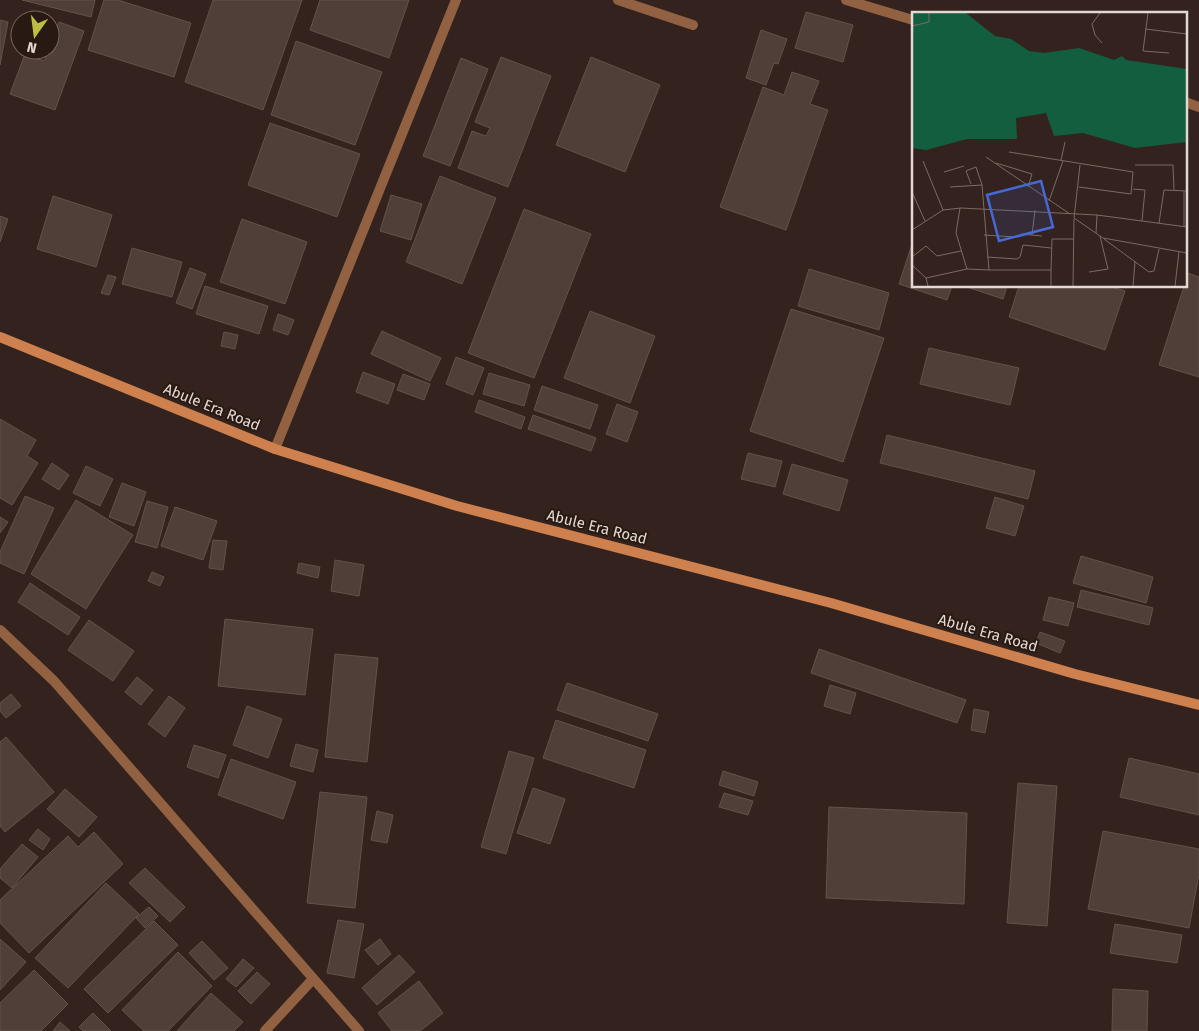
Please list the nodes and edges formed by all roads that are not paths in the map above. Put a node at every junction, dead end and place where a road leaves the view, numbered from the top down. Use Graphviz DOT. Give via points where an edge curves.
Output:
graph roads {
  1 [pos="456,0"];
  2 [pos="618,0"];
  3 [pos="846,0"];
  4 [pos="912,20"];
  5 [pos="693,25"];
  6 [pos="1186,102"];
  7 [pos="1199,106"];
  8 [pos="0,337"];
  9 [pos="275,449"];
  10 [pos="0,630"];
  11 [pos="1199,705"];
  12 [pos="313,979"];
  13 [pos="266,1031"];
  14 [pos="359,1031"];
  1 -- 9 [label="street"];
  2 -- 5 [label="street"];
  3 -- 4 [label="street"];
  6 -- 7 [label="street"];
  8 -- 9 [label="street, Abule Era Road"];
  9 -- 11 [label="street, Abule Era Road" via="458,506 831,603 1075,674"];
  10 -- 12 [label="street" via="54,681"];
  12 -- 13 [label="street"];
  12 -- 14 [label="street"];
}
